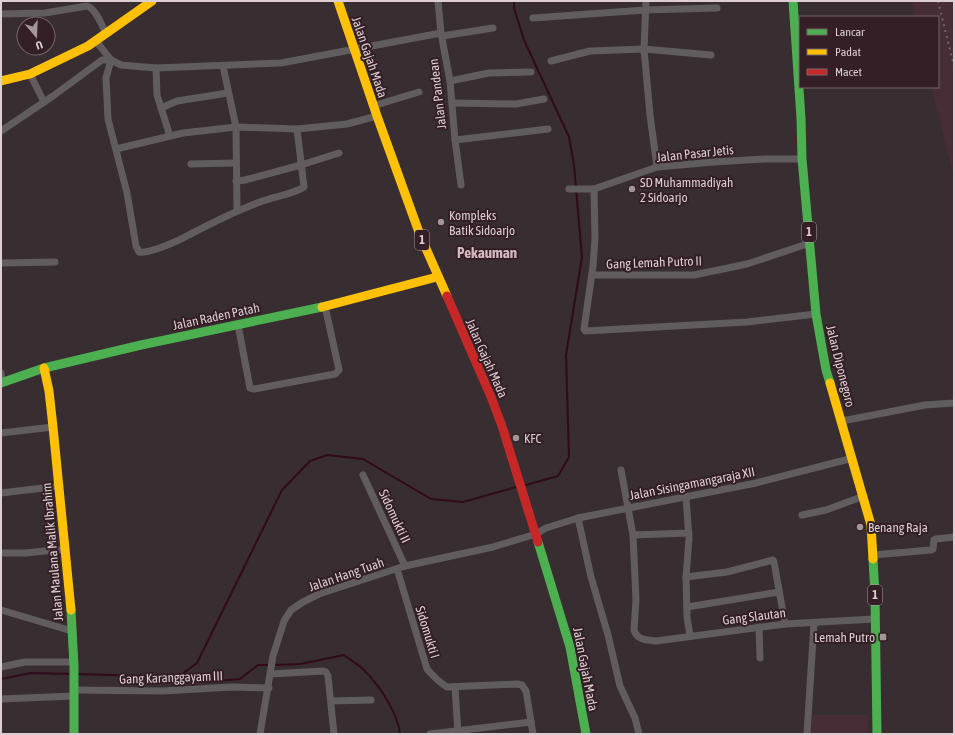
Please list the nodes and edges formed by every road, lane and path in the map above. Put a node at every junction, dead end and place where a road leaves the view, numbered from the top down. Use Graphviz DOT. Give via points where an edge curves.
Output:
graph roads {
  1 [pos="152,1"];
  2 [pos="338,1"];
  3 [pos="438,1"];
  4 [pos="646,1"];
  5 [pos="793,1"];
  6 [pos="717,8"];
  7 [pos="646,10"];
  8 [pos="1,14"];
  9 [pos="533,18"];
  10 [pos="493,28"];
  11 [pos="106,34"];
  12 [pos="441,34"];
  13 [pos="96,41"];
  14 [pos="353,49"];
  15 [pos="644,49"];
  16 [pos="710,55"];
  17 [pos="110,60"];
  18 [pos="551,61"];
  19 [pos="223,66"];
  20 [pos="156,68"];
  21 [pos="531,72"];
  22 [pos="30,74"];
  23 [pos="799,79"];
  24 [pos="1,81"];
  25 [pos="450,81"];
  26 [pos="800,88"];
  27 [pos="419,92"];
  28 [pos="228,93"];
  29 [pos="544,99"];
  30 [pos="44,102"];
  31 [pos="452,103"];
  32 [pos="373,106"];
  33 [pos="161,108"];
  34 [pos="377,116"];
  35 [pos="236,127"];
  36 [pos="297,129"];
  37 [pos="548,129"];
  38 [pos="1,131"];
  39 [pos="170,136"];
  40 [pos="455,140"];
  41 [pos="116,149"];
  42 [pos="339,153"];
  43 [pos="802,159"];
  44 [pos="236,163"];
  45 [pos="191,164"];
  46 [pos="301,165"];
  47 [pos="657,167"];
  48 [pos="236,181"];
  49 [pos="461,185"];
  50 [pos="569,189"];
  51 [pos="593,189"];
  52 [pos="237,211"];
  53 [pos="810,245"];
  54 [pos="55,262"];
  55 [pos="1,263"];
  56 [pos="592,275"];
  57 [pos="437,277"];
  58 [pos="325,306"];
  59 [pos="816,314"];
  60 [pos="238,325"];
  61 [pos="44,368"];
  62 [pos="1,379"];
  63 [pos="954,403"];
  64 [pos="842,421"];
  65 [pos="53,427"];
  66 [pos="1,433"];
  67 [pos="853,458"];
  68 [pos="621,470"];
  69 [pos="363,475"];
  70 [pos="60,486"];
  71 [pos="1,493"];
  72 [pos="864,496"];
  73 [pos="686,497"];
  74 [pos="628,508"];
  75 [pos="802,515"];
  76 [pos="578,518"];
  77 [pos="689,533"];
  78 [pos="536,534"];
  79 [pos="632,535"];
  80 [pos="954,537"];
  81 [pos="66,549"];
  82 [pos="1,553"];
  83 [pos="873,555"];
  84 [pos="405,566"];
  85 [pos="397,569"];
  86 [pos="686,577"];
  87 [pos="779,592"];
  88 [pos="687,607"];
  89 [pos="1,610"];
  90 [pos="874,619"];
  91 [pos="814,623"];
  92 [pos="785,624"];
  93 [pos="759,627"];
  94 [pos="72,631"];
  95 [pos="690,636"];
  96 [pos="760,658"];
  97 [pos="74,664"];
  98 [pos="1,667"];
  99 [pos="271,672"];
  100 [pos="455,687"];
  101 [pos="268,688"];
  102 [pos="74,692"];
  103 [pos="1,700"];
  104 [pos="371,700"];
  105 [pos="331,701"];
  106 [pos="531,722"];
  107 [pos="458,732"];
  108 [pos="74,734"];
  109 [pos="260,734"];
  110 [pos="334,734"];
  111 [pos="430,734"];
  112 [pos="533,734"];
  113 [pos="586,734"];
  114 [pos="639,734"];
  115 [pos="808,734"];
  116 [pos="877,734"];
  1 -- 11 [label="main road"];
  2 -- 14 [label="main road, Jalan Gajah Mada / 1"];
  3 -- 12 [label="street, Jalan Pandean"];
  4 -- 7 [label="street"];
  5 -- 23 [label="main road, Jalan Diponegoro / 1"];
  6 -- 7 [label="street"];
  7 -- 9 [label="street"];
  7 -- 15 [label="street"];
  8 -- 11 [label="street" via="45,13 87,6 95,12"];
  10 -- 12 [label="street"];
  11 -- 13 [label="main road"];
  12 -- 14 [label="street"];
  12 -- 25 [label="street, Jalan Pandean"];
  13 -- 17 [label="street"];
  13 -- 22 [label="main road"];
  14 -- 19 [label="street" via="281,63"];
  14 -- 32 [label="main road, Jalan Gajah Mada / 1"];
  15 -- 16 [label="street"];
  15 -- 18 [label="street" via="590,51"];
  15 -- 47 [label="street"];
  17 -- 20 [label="street" via="121,66"];
  17 -- 30 [label="street" via="100,61"];
  17 -- 41 [label="street" via="106,78 108,119"];
  19 -- 20 [label="street"];
  19 -- 28 [label="street"];
  20 -- 33 [label="street" via="157,95"];
  21 -- 25 [label="street" via="489,74"];
  22 -- 24 [label="main road"];
  22 -- 30 [label="street"];
  25 -- 31 [label="street, Jalan Pandean"];
  26 -- 43 [label="main road, Jalan Diponegoro / 1"];
  27 -- 32 [label="street"];
  28 -- 33 [label="street" via="176,100"];
  28 -- 35 [label="street"];
  29 -- 31 [label="street" via="516,104"];
  30 -- 38 [label="street"];
  31 -- 40 [label="street, Jalan Pandean"];
  32 -- 34 [label="main road, Jalan Gajah Mada / 1"];
  33 -- 39 [label="street"];
  34 -- 36 [label="street" via="347,124"];
  34 -- 57 [label="main road, Jalan Gajah Mada / 1"];
  35 -- 36 [label="street"];
  35 -- 39 [label="street"];
  35 -- 44 [label="street"];
  36 -- 46 [label="street"];
  37 -- 40 [label="street"];
  39 -- 41 [label="street"];
  40 -- 49 [label="street, Jalan Pandean"];
  41 -- 52 [label="street" via="139,252 171,244"];
  42 -- 46 [label="street"];
  43 -- 47 [label="street, Jalan Pasar Jetis"];
  43 -- 53 [label="main road, Jalan Diponegoro / 1"];
  44 -- 45 [label="street"];
  44 -- 48 [label="street"];
  46 -- 48 [label="street"];
  46 -- 52 [label="street" via="305,186"];
  47 -- 51 [label="street, Jalan Pasar Jetis"];
  48 -- 52 [label="street"];
  50 -- 51 [label="street, Jalan Pasar Jetis"];
  51 -- 56 [label="street" via="595,239"];
  53 -- 56 [label="street, Gang Lemah Putro II" via="747,264 694,275"];
  53 -- 59 [label="main road, Jalan Diponegoro / 1"];
  54 -- 55 [label="street"];
  56 -- 59 [label="street" via="585,331 747,322"];
  57 -- 58 [label="main road, Jalan Raden Patah"];
  57 -- 78 [label="main road, Jalan Gajah Mada / 1" via="502,426"];
  58 -- 60 [label="main road, Jalan Raden Patah"];
  58 -- 60 [label="street" via="339,370 335,374 250,388"];
  59 -- 64 [label="main road, Jalan Diponegoro / 1" via="826,370"];
  60 -- 61 [label="main road, Jalan Raden Patah"];
  61 -- 62 [label="main road, Jalan Raden Patah"];
  61 -- 65 [label="main road, Jalan Maulana Malik Ibrahim"];
  63 -- 64 [label="street" via="925,405"];
  64 -- 67 [label="main road, Jalan Diponegoro / 1"];
  65 -- 66 [label="street"];
  65 -- 70 [label="main road, Jalan Maulana Malik Ibrahim"];
  67 -- 72 [label="main road, Jalan Diponegoro / 1"];
  67 -- 73 [label="street, Jalan Sisingamangaraja XII" via="756,483"];
  68 -- 74 [label="street"];
  69 -- 84 [label="street, Sidomukti II"];
  70 -- 71 [label="street"];
  70 -- 81 [label="main road, Jalan Maulana Malik Ibrahim"];
  72 -- 75 [label="street" via="826,510"];
  72 -- 83 [label="main road, Jalan Diponegoro / 1" via="871,525"];
  73 -- 74 [label="street, Jalan Sisingamangaraja XII"];
  73 -- 77 [label="street"];
  74 -- 76 [label="street, Jalan Sisingamangaraja XII"];
  74 -- 79 [label="street"];
  76 -- 78 [label="street, Jalan Sisingamangaraja XII" via="546,528"];
  76 -- 114 [label="street" via="590,577 620,686"];
  77 -- 79 [label="street"];
  77 -- 86 [label="street"];
  78 -- 84 [label="street, Jalan Hang Tuah" via="493,547"];
  78 -- 113 [label="main road, Jalan Gajah Mada / 1" via="570,647"];
  79 -- 95 [label="street, Gang Slautan" via="636,600 634,630 638,637 656,642"];
  80 -- 83 [label="street" via="934,540 931,550"];
  81 -- 82 [label="street"];
  81 -- 94 [label="main road, Jalan Maulana Malik Ibrahim"];
  83 -- 90 [label="main road, Jalan Diponegoro / 1"];
  84 -- 85 [label="street, Jalan Hang Tuah"];
  85 -- 99 [label="street, Jalan Hang Tuah" via="319,594 291,610 284,621 273,656"];
  85 -- 100 [label="street, Sidomukti I" via="427,669 439,683"];
  86 -- 87 [label="street" via="726,572 773,560"];
  86 -- 88 [label="street"];
  87 -- 88 [label="street"];
  87 -- 92 [label="street"];
  88 -- 95 [label="street"];
  89 -- 94 [label="street"];
  90 -- 91 [label="street, Gang Slautan"];
  90 -- 116 [label="main road, Jalan Diponegoro / 1"];
  91 -- 92 [label="street, Gang Slautan"];
  91 -- 115 [label="street"];
  92 -- 93 [label="street, Gang Slautan"];
  93 -- 95 [label="street, Gang Slautan"];
  93 -- 96 [label="street"];
  94 -- 97 [label="main road, Jalan Maulana Malik Ibrahim"];
  97 -- 98 [label="street" via="25,662"];
  97 -- 102 [label="main road, Jalan Maulana Malik Ibrahim"];
  99 -- 101 [label="street, Jalan Hang Tuah"];
  99 -- 105 [label="street" via="326,672"];
  100 -- 106 [label="street" via="522,685 526,691"];
  100 -- 107 [label="street"];
  101 -- 102 [label="street, Gang Karanggayam III"];
  101 -- 109 [label="street, Jalan Hang Tuah"];
  102 -- 103 [label="street, Gang Karanggayam III"];
  102 -- 108 [label="main road, Jalan Maulana Malik Ibrahim"];
  104 -- 105 [label="street"];
  105 -- 110 [label="street"];
  106 -- 107 [label="street"];
  106 -- 112 [label="street"];
  107 -- 111 [label="street"];
}
